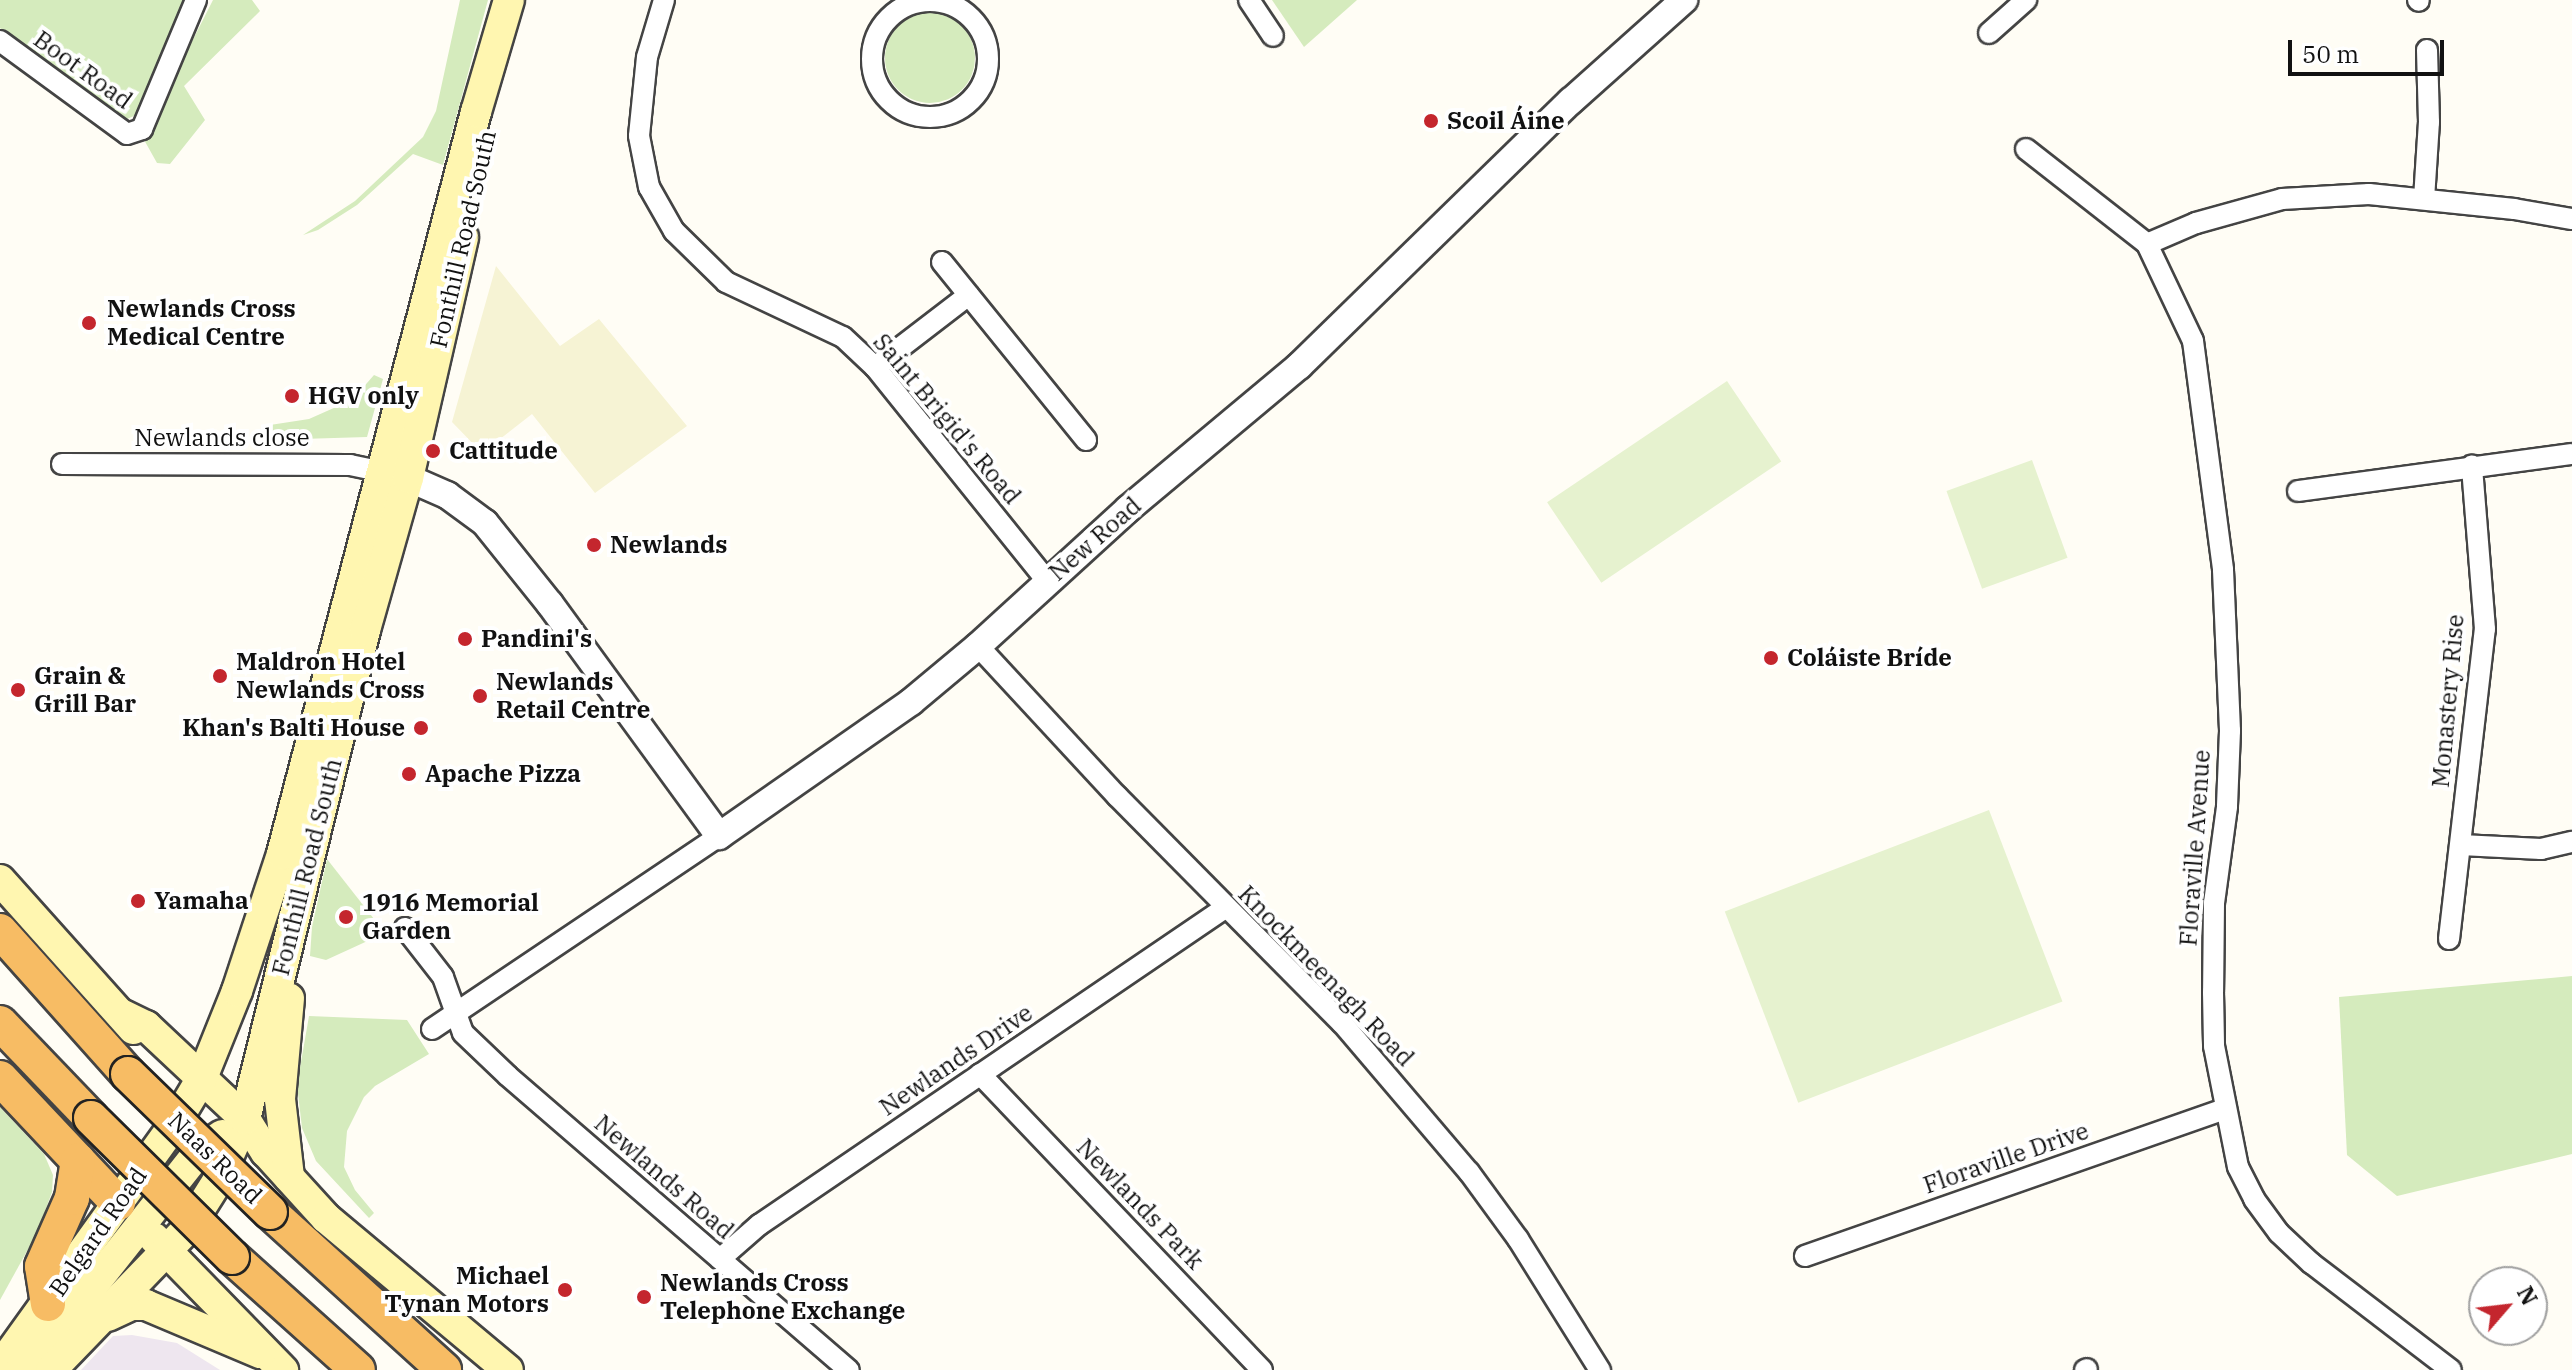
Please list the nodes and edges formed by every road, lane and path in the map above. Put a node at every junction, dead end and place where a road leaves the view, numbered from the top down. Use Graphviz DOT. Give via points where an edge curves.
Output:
graph roads {
  1 [pos="196,0"];
  2 [pos="509,0"];
  3 [pos="664,0"];
  4 [pos="930,0"];
  5 [pos="1249,0"];
  6 [pos="1684,0"];
  7 [pos="2026,0"];
  8 [pos="1989,33"];
  9 [pos="1273,36"];
  10 [pos="0,41"];
  11 [pos="2427,50"];
  12 [pos="2026,149"];
  13 [pos="2424,199"];
  14 [pos="2572,219"];
  15 [pos="2147,244"];
  16 [pos="942,262"];
  17 [pos="969,295"];
  18 [pos="875,367"];
  19 [pos="1086,440"];
  20 [pos="2572,454"];
  21 [pos="62,464"];
  22 [pos="2472,466"];
  23 [pos="395,475"];
  24 [pos="2298,491"];
  25 [pos="1047,581"];
  26 [pos="978,646"];
  27 [pos="719,836"];
  28 [pos="2572,842"];
  29 [pos="2461,845"];
  30 [pos="0,880"];
  31 [pos="1225,908"];
  32 [pos="293,928"];
  33 [pos="405,928"];
  34 [pos="0,931"];
  35 [pos="2449,939"];
  36 [pos="121,1014"];
  37 [pos="456,1015"];
  38 [pos="226,1019"];
  39 [pos="0,1023"];
  40 [pos="432,1029"];
  41 [pos="164,1042"];
  42 [pos="980,1074"];
  43 [pos="0,1078"];
  44 [pos="197,1086"];
  45 [pos="2224,1109"];
  46 [pos="235,1136"];
  47 [pos="78,1160"];
  48 [pos="289,1179"];
  49 [pos="128,1213"];
  50 [pos="168,1252"];
  51 [pos="1805,1256"];
  52 [pos="720,1259"];
  53 [pos="48,1304"];
  54 [pos="96,1323"];
  55 [pos="275,1363"];
  56 [pos="0,1367"];
  57 [pos="19,1370"];
  58 [pos="51,1370"];
  59 [pos="358,1370"];
  60 [pos="444,1370"];
  61 [pos="508,1370"];
  62 [pos="849,1370"];
  63 [pos="1262,1370"];
  64 [pos="1600,1370"];
  65 [pos="2451,1370"];
  1 -- 10 [label="street, Boot Road" via="142,129 127,134"];
  2 -- 23 [label="main road, Fonthill Road South" via="495,55 490,118"];
  3 -- 18 [label="street, Saint Brigid's Road" via="647,57 639,136 649,187 674,231 726,282 843,337"];
  4 -- 4 [label="street" via="965,12 986,43 988,61 980,88 961,108 925,117 893,103 881,90 872,56 890,17 911,3"];
  5 -- 9 [label="street"];
  6 -- 25 [label="street, New Road" via="1590,82 1299,366"];
  7 -- 8 [label="street"];
  11 -- 13 [label="street"];
  12 -- 15 [label="street, Floraville Avenue"];
  13 -- 14 [label="street"];
  13 -- 15 [label="street" via="2369,194 2282,199 2196,223"];
  15 -- 45 [label="street, Floraville Avenue" via="2193,341 2223,570 2230,731 2227,807 2214,903 2213,992 2214,1046"];
  16 -- 17 [label="street"];
  17 -- 18 [label="street"];
  17 -- 19 [label="street"];
  18 -- 25 [label="street, Saint Brigid's Road"];
  20 -- 22 [label="street"];
  21 -- 23 [label="street, Newlands close" via="337,464"];
  22 -- 24 [label="street"];
  22 -- 29 [label="street, Monastery Rise" via="2485,629"];
  23 -- 27 [label="street" via="464,506 495,534"];
  23 -- 32 [label="main road, Fonthill Road South" via="365,630"];
  23 -- 38 [label="main road, Fonthill Road South" via="282,854"];
  25 -- 26 [label="street, New Road"];
  26 -- 27 [label="street, New Road" via="911,702"];
  26 -- 31 [label="street, Knockmeenagh Road"];
  27 -- 37 [label="street, New Road"];
  28 -- 29 [label="street" via="2541,849"];
  29 -- 35 [label="street, Monastery Rise"];
  30 -- 36 [label="main road"];
  31 -- 42 [label="street, Newlands Drive"];
  31 -- 64 [label="street, Knockmeenagh Road" via="1342,1023 1469,1172"];
  32 -- 46 [label="main road, Fonthill Road South"];
  32 -- 48 [label="main road" via="280,1099"];
  33 -- 37 [label="street, Newlands Road" via="443,977"];
  34 -- 60 [label="highway, Naas Road, bridge" via="128,1074"];
  36 -- 41 [label="main road"];
  36 -- 44 [label="main road"];
  37 -- 40 [label="street, New Road"];
  37 -- 52 [label="street, Newlands Road" via="463,1033 508,1076"];
  38 -- 41 [label="main road" via="199,1038"];
  38 -- 44 [label="main road, Fonthill Road South"];
  39 -- 59 [label="highway, bridge" via="232,1257"];
  41 -- 44 [label="main road"];
  42 -- 52 [label="street, Newlands Drive" via="759,1225"];
  42 -- 63 [label="street, Newlands Park"];
  43 -- 47 [label="highway"];
  44 -- 46 [label="main road, Naas Road"];
  44 -- 49 [label="main road, Belgard Road"];
  45 -- 51 [label="street, Floraville Drive"];
  45 -- 65 [label="street, Floraville Avenue" via="2238,1167 2279,1233"];
  46 -- 48 [label="main road, Naas Road" via="266,1152"];
  46 -- 49 [label="main road" via="212,1139"];
  46 -- 50 [label="main road, Belgard Road" via="205,1203"];
  47 -- 49 [label="highway"];
  47 -- 53 [label="highway" via="72,1198 42,1266"];
  48 -- 61 [label="main road, Naas Road" via="326,1218"];
  49 -- 50 [label="main road"];
  49 -- 53 [label="main road, Belgard Road"];
  49 -- 57 [label="main road" via="71,1313"];
  50 -- 54 [label="main road, Belgard Road"];
  50 -- 55 [label="main road"];
  52 -- 62 [label="street, Newlands Road"];
  53 -- 56 [label="main road, Belgard Road"];
  54 -- 55 [label="main road" via="132,1305 146,1305"];
  54 -- 58 [label="main road, Belgard Road"];
}
